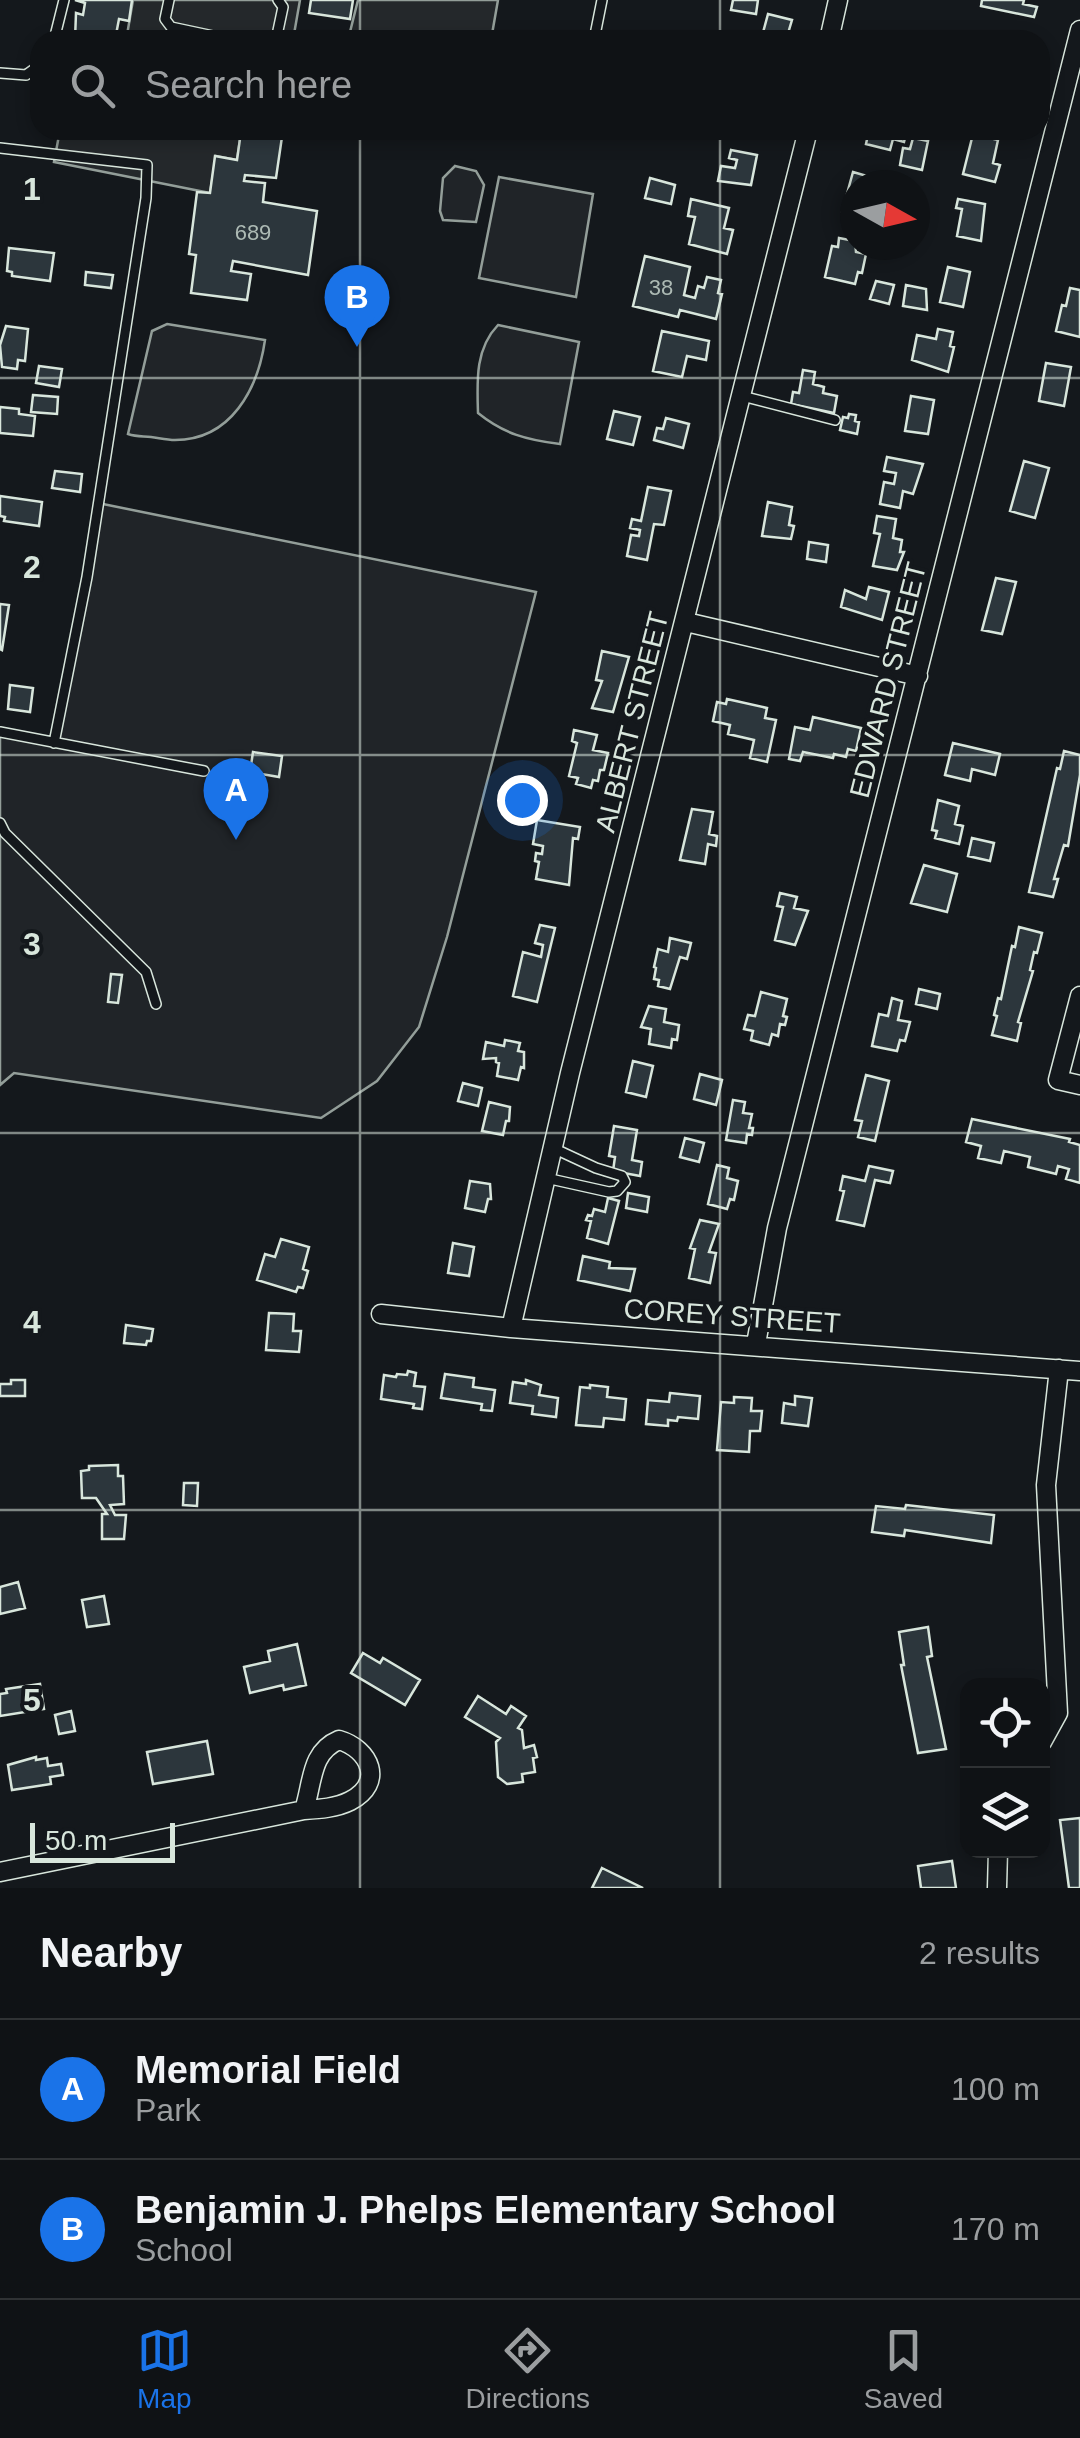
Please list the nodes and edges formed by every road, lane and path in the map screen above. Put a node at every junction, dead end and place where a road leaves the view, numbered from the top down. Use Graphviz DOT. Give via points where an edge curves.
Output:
graph roads {
  1 [pos="64,0"];
  2 [pos="169,0"];
  3 [pos="278,0"];
  4 [pos="602,0"];
  5 [pos="838,0"];
  6 [pos="56,30"];
  7 [pos="186,30"];
  8 [pos="278,30"];
  9 [pos="596,30"];
  10 [pos="831,30"];
  11 [pos="1080,30"];
  12 [pos="30,72"];
  13 [pos="0,73"];
  14 [pos="806,140"];
  15 [pos="0,148"];
  16 [pos="742,396"];
  17 [pos="836,420"];
  18 [pos="686,622"];
  19 [pos="918,676"];
  20 [pos="0,732"];
  21 [pos="54,743"];
  22 [pos="204,771"];
  23 [pos="0,823"];
  24 [pos="1080,996"];
  25 [pos="156,1004"];
  26 [pos="1080,1085"];
  27 [pos="553,1148"];
  28 [pos="546,1178"];
  29 [pos="381,1314"];
  30 [pos="511,1328"];
  31 [pos="756,1344"];
  32 [pos="1059,1369"];
  33 [pos="1080,1371"];
  34 [pos="1050,1728"];
  35 [pos="304,1810"];
  36 [pos="998,1858"];
  37 [pos="0,1872"];
  38 [pos="997,1888"];
  1 -- 6 [label="lane"];
  2 -- 7 [label="lane" via="166,19"];
  3 -- 8 [label="lane"];
  4 -- 9 [label="lane"];
  5 -- 10 [label="street"];
  11 -- 19 [label="street, EDWARD STREET"];
  12 -- 13 [label="lane"];
  14 -- 16 [label="street, ALBERT STREET"];
  15 -- 21 [label="lane" via="147,164 87,577"];
  16 -- 17 [label="lane"];
  16 -- 18 [label="street, ALBERT STREET"];
  18 -- 19 [label="street"];
  18 -- 27 [label="street, ALBERT STREET"];
  19 -- 31 [label="street, EDWARD STREET" via="777,1228"];
  20 -- 21 [label="lane"];
  21 -- 22 [label="lane"];
  23 -- 25 [label="lane" via="146,972"];
  24 -- 26 [label="street" via="1058,1080"];
  27 -- 28 [label="street, ALBERT STREET"];
  27 -- 28 [label="lane" via="625,1182 609,1192"];
  28 -- 30 [label="street, ALBERT STREET"];
  29 -- 30 [label="street, COREY STREET"];
  30 -- 31 [label="street, COREY STREET"];
  31 -- 32 [label="street, COREY STREET"];
  32 -- 33 [label="street, COREY STREET"];
  32 -- 34 [label="street" via="1046,1485 1058,1714"];
  35 -- 37 [label="street"];
  36 -- 38 [label="street"];
}
